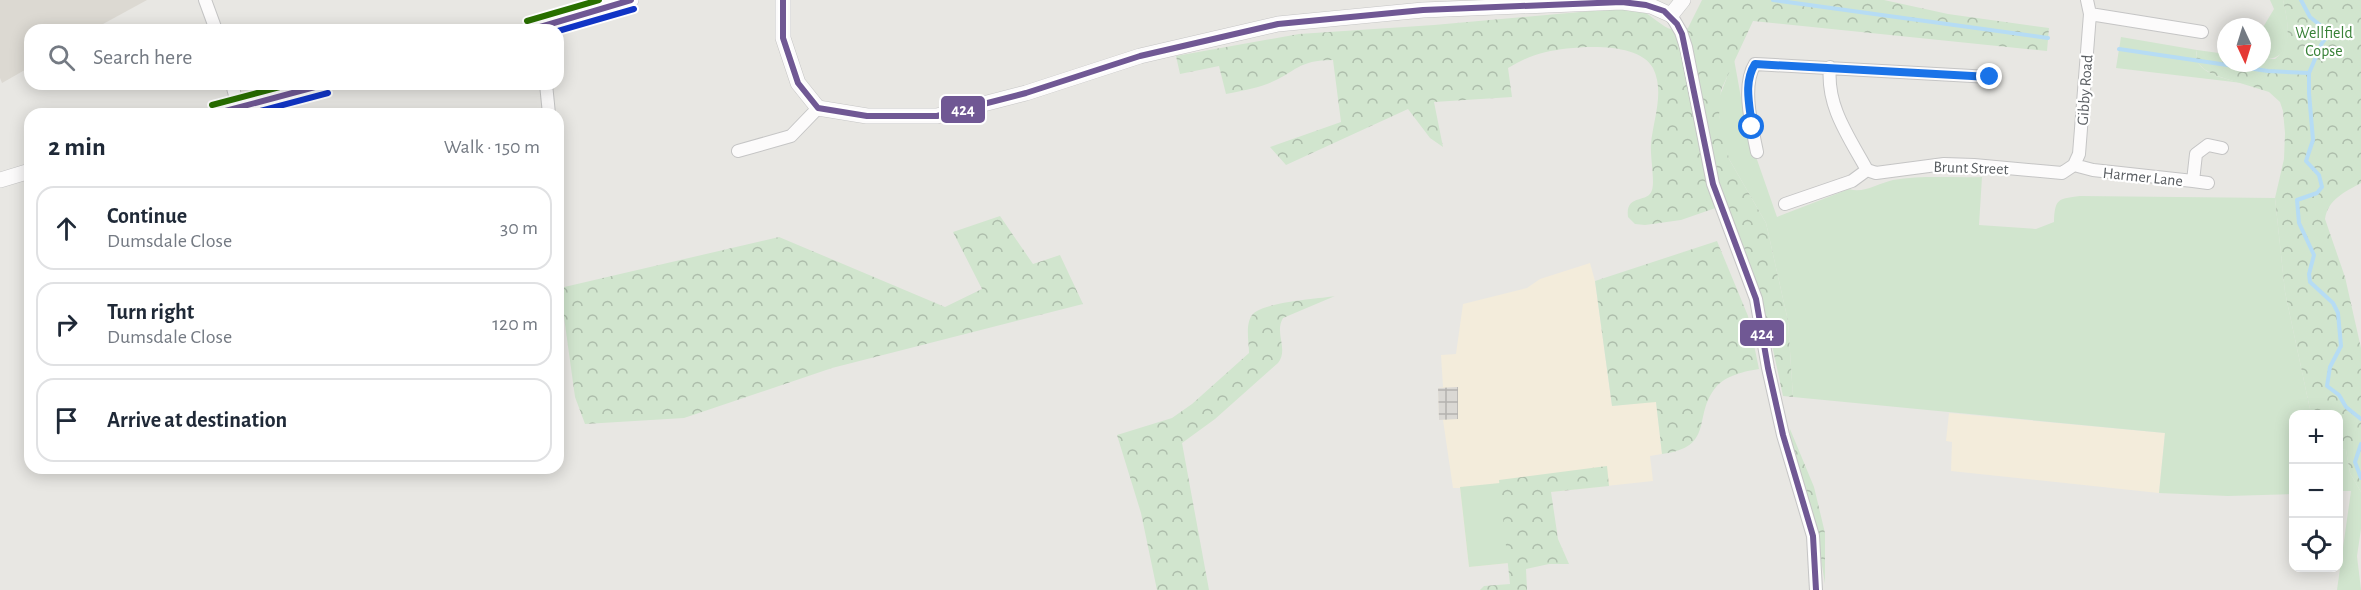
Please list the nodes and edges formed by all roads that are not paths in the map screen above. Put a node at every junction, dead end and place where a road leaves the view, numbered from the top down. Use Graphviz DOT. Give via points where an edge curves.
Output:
graph roads {
  1 [pos="205,0"];
  2 [pos="631,0"];
  3 [pos="783,0"];
  4 [pos="1683,0"];
  5 [pos="2087,0"];
  6 [pos="2090,14"];
  7 [pos="1671,15"];
  8 [pos="214,24"];
  9 [pos="552,24"];
  10 [pos="2202,32"];
  11 [pos="1830,67"];
  12 [pos="1990,77"];
  13 [pos="234,90"];
  14 [pos="304,90"];
  15 [pos="547,90"];
  16 [pos="282,96"];
  17 [pos="238,107"];
  18 [pos="235,108"];
  19 [pos="283,108"];
  20 [pos="548,108"];
  21 [pos="818,108"];
  22 [pos="2222,148"];
  23 [pos="738,151"];
  24 [pos="1757,153"];
  25 [pos="2074,165"];
  26 [pos="1867,170"];
  27 [pos="24,173"];
  28 [pos="0,180"];
  29 [pos="2193,181"];
  30 [pos="2208,183"];
  31 [pos="1785,204"];
  32 [pos="1816,590"];
  1 -- 8 [label="street"];
  2 -- 9 [label="street"];
  3 -- 21 [label="street" via="783,38 798,82"];
  4 -- 7 [label="street"];
  5 -- 6 [label="street, Gibby Road"];
  6 -- 10 [label="street"];
  6 -- 25 [label="street, Gibby Road" via="2079,154"];
  7 -- 21 [label="street" via="1652,6 1622,2 1423,10 1278,24 1140,56 1026,93 938,116 867,116"];
  7 -- 32 [label="street" via="1686,47 1716,195 1756,299 1783,435 1813,536"];
  11 -- 12 [label="street"];
  11 -- 24 [label="street" via="1755,64 1748,82"];
  11 -- 26 [label="street" via="1828,82 1837,117"];
  13 -- 17 [label="street"];
  14 -- 16 [label="street"];
  15 -- 20 [label="street"];
  16 -- 17 [label="street"];
  16 -- 19 [label="street"];
  17 -- 18 [label="street"];
  21 -- 23 [label="street" via="791,136"];
  22 -- 29 [label="street, Harmer Lane" via="2208,146 2196,154"];
  25 -- 26 [label="street, Brunt Street" via="2062,173 1944,164 1876,173"];
  25 -- 29 [label="street, Harmer Lane"];
  26 -- 31 [label="street" via="1852,181"];
  27 -- 28 [label="street"];
  29 -- 30 [label="street"];
}
